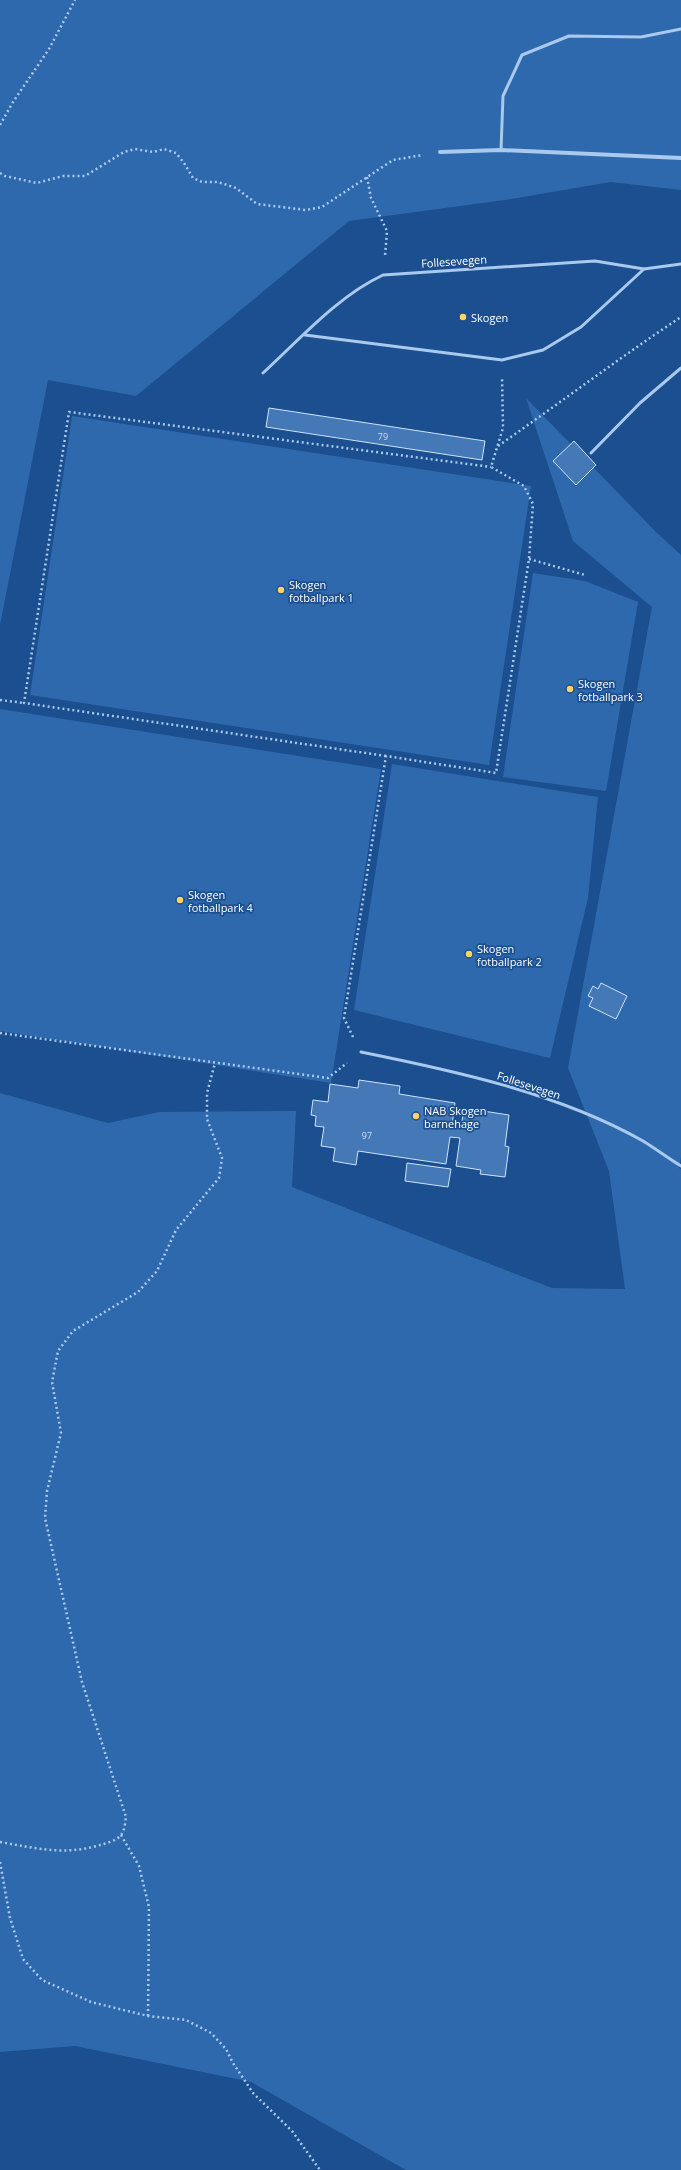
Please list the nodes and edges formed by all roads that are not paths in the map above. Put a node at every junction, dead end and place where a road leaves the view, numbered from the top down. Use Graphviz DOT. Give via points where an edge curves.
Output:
graph roads {
  1 [pos="681,29"];
  2 [pos="501,150"];
  3 [pos="440,152"];
  4 [pos="681,158"];
  5 [pos="681,264"];
  6 [pos="644,269"];
  7 [pos="305,335"];
  8 [pos="681,368"];
  9 [pos="263,373"];
  10 [pos="591,453"];
  11 [pos="361,1052"];
  12 [pos="681,1166"];
  1 -- 2 [label="lane" via="641,37 569,36 522,55 503,96"];
  2 -- 3 [label="street"];
  2 -- 4 [label="street"];
  5 -- 6 [label="lane, Follesevegen"];
  6 -- 7 [label="lane, Follesevegen" via="594,261 383,274 362,285"];
  6 -- 7 [label="lane" via="581,327 543,350 502,360"];
  7 -- 9 [label="lane, Follesevegen"];
  8 -- 10 [label="lane" via="640,403"];
  11 -- 12 [label="lane, Follesevegen" via="432,1066 555,1102 642,1141"];
}
